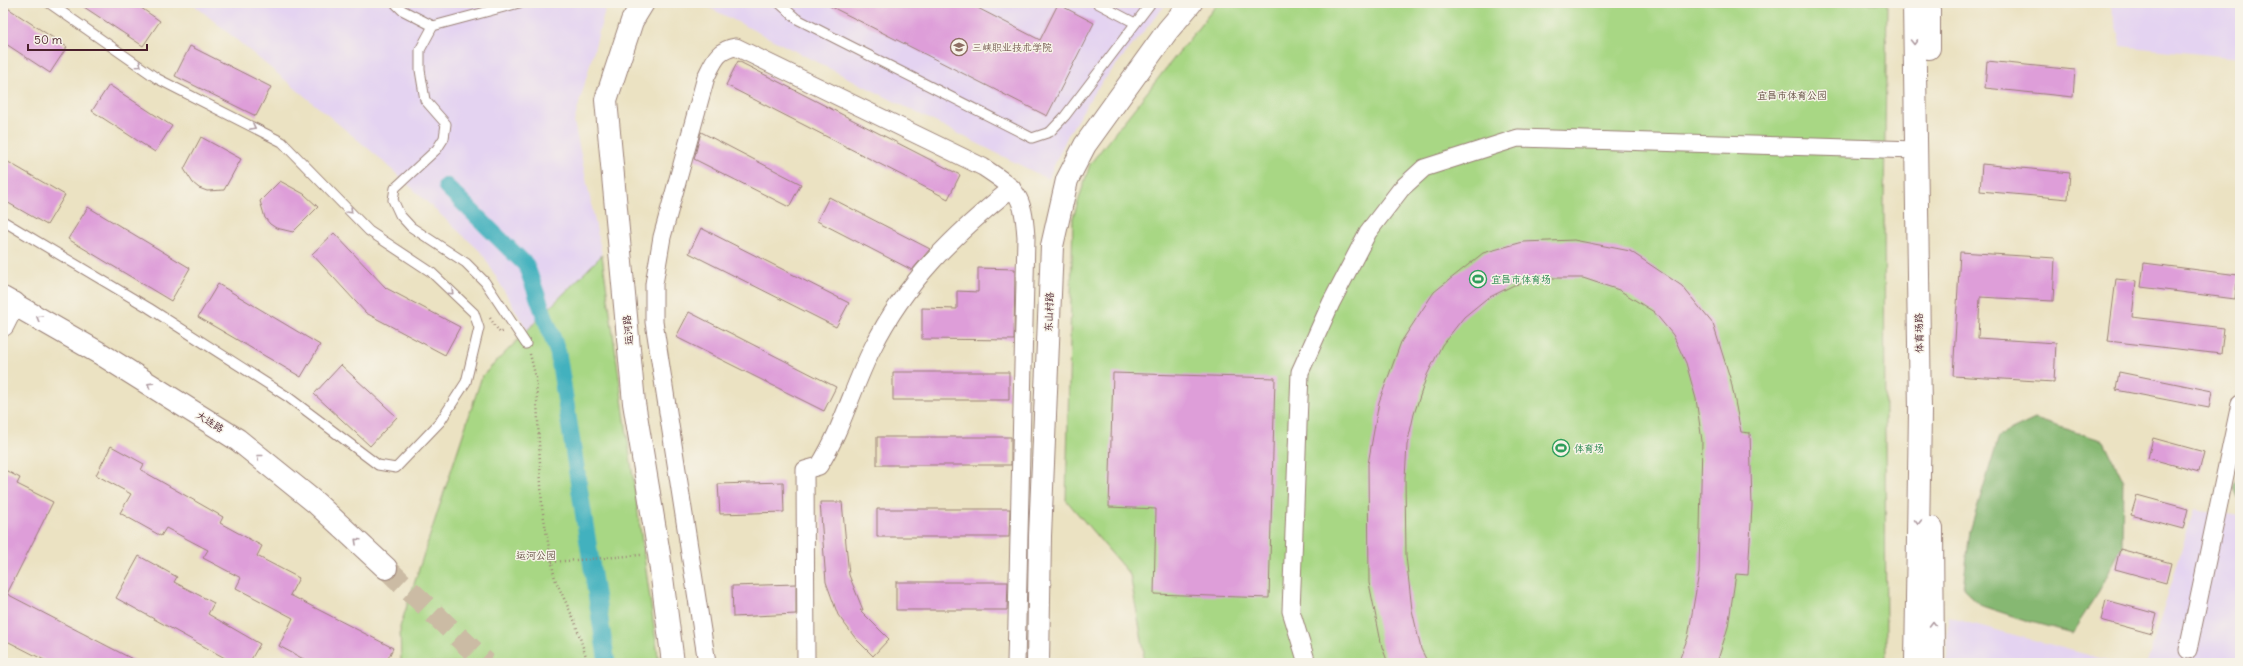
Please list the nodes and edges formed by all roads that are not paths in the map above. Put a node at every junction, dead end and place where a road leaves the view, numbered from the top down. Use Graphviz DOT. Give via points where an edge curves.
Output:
graph roads {
  1 [pos="49,3"];
  2 [pos="395,3"];
  3 [pos="519,3"];
  4 [pos="643,3"];
  5 [pos="778,3"];
  6 [pos="1097,3"];
  7 [pos="1151,3"];
  8 [pos="1191,3"];
  9 [pos="1914,3"];
  10 [pos="1929,3"];
  11 [pos="1135,23"];
  12 [pos="433,26"];
  13 [pos="1916,150"];
  14 [pos="1012,188"];
  15 [pos="3,221"];
  16 [pos="7,298"];
  17 [pos="3,324"];
  18 [pos="526,344"];
  19 [pos="2240,404"];
  20 [pos="386,568"];
  21 [pos="2188,650"];
  22 [pos="673,663"];
  23 [pos="706,663"];
  24 [pos="806,663"];
  25 [pos="1016,663"];
  26 [pos="1038,663"];
  27 [pos="1307,663"];
  28 [pos="1916,663"];
  29 [pos="1933,663"];
  1 -- 15 [label="lane, one-way" via="158,78 282,142 369,231 431,272 474,312 479,328 466,382 440,422 396,468 378,466 275,389 149,308"];
  2 -- 12 [label="lane" via="402,10"];
  3 -- 12 [label="lane"];
  4 -- 22 [label="main road, 运河路" via="632,21 606,100 634,403 659,554"];
  5 -- 11 [label="lane" via="797,19 1032,138 1050,132 1065,116"];
  6 -- 11 [label="lane"];
  7 -- 11 [label="lane"];
  8 -- 26 [label="main road, 东山村路" via="1168,30 1085,145 1067,180 1053,238 1040,536"];
  9 -- 13 [label="main road, 体育场路, one-way"];
  29 -- 10 [label="main road, 体育场路, one-way"];
  12 -- 18 [label="lane" via="420,50 420,70 425,100 446,124 444,138 437,149 395,188 393,200 400,215 411,227 466,263 486,282"];
  13 -- 27 [label="street" via="1518,138 1424,168 1401,189 1368,232 1331,303 1300,372 1291,611"];
  13 -- 28 [label="main road, 体育场路, one-way" via="1920,411"];
  14 -- 23 [label="street" via="983,167 736,47 724,49 715,59 706,77 679,169 662,237 654,284 654,322"];
  14 -- 24 [label="street" via="974,219 932,260 893,310 873,348 830,448 819,466 805,470"];
  14 -- 25 [label="street" via="1020,200 1026,237"];
  16 -- 17 [label="main road"];
  20 -- 16 [label="main road, 大连路, one-way" via="316,503 238,440"];
  19 -- 21 [label="street"];
}
